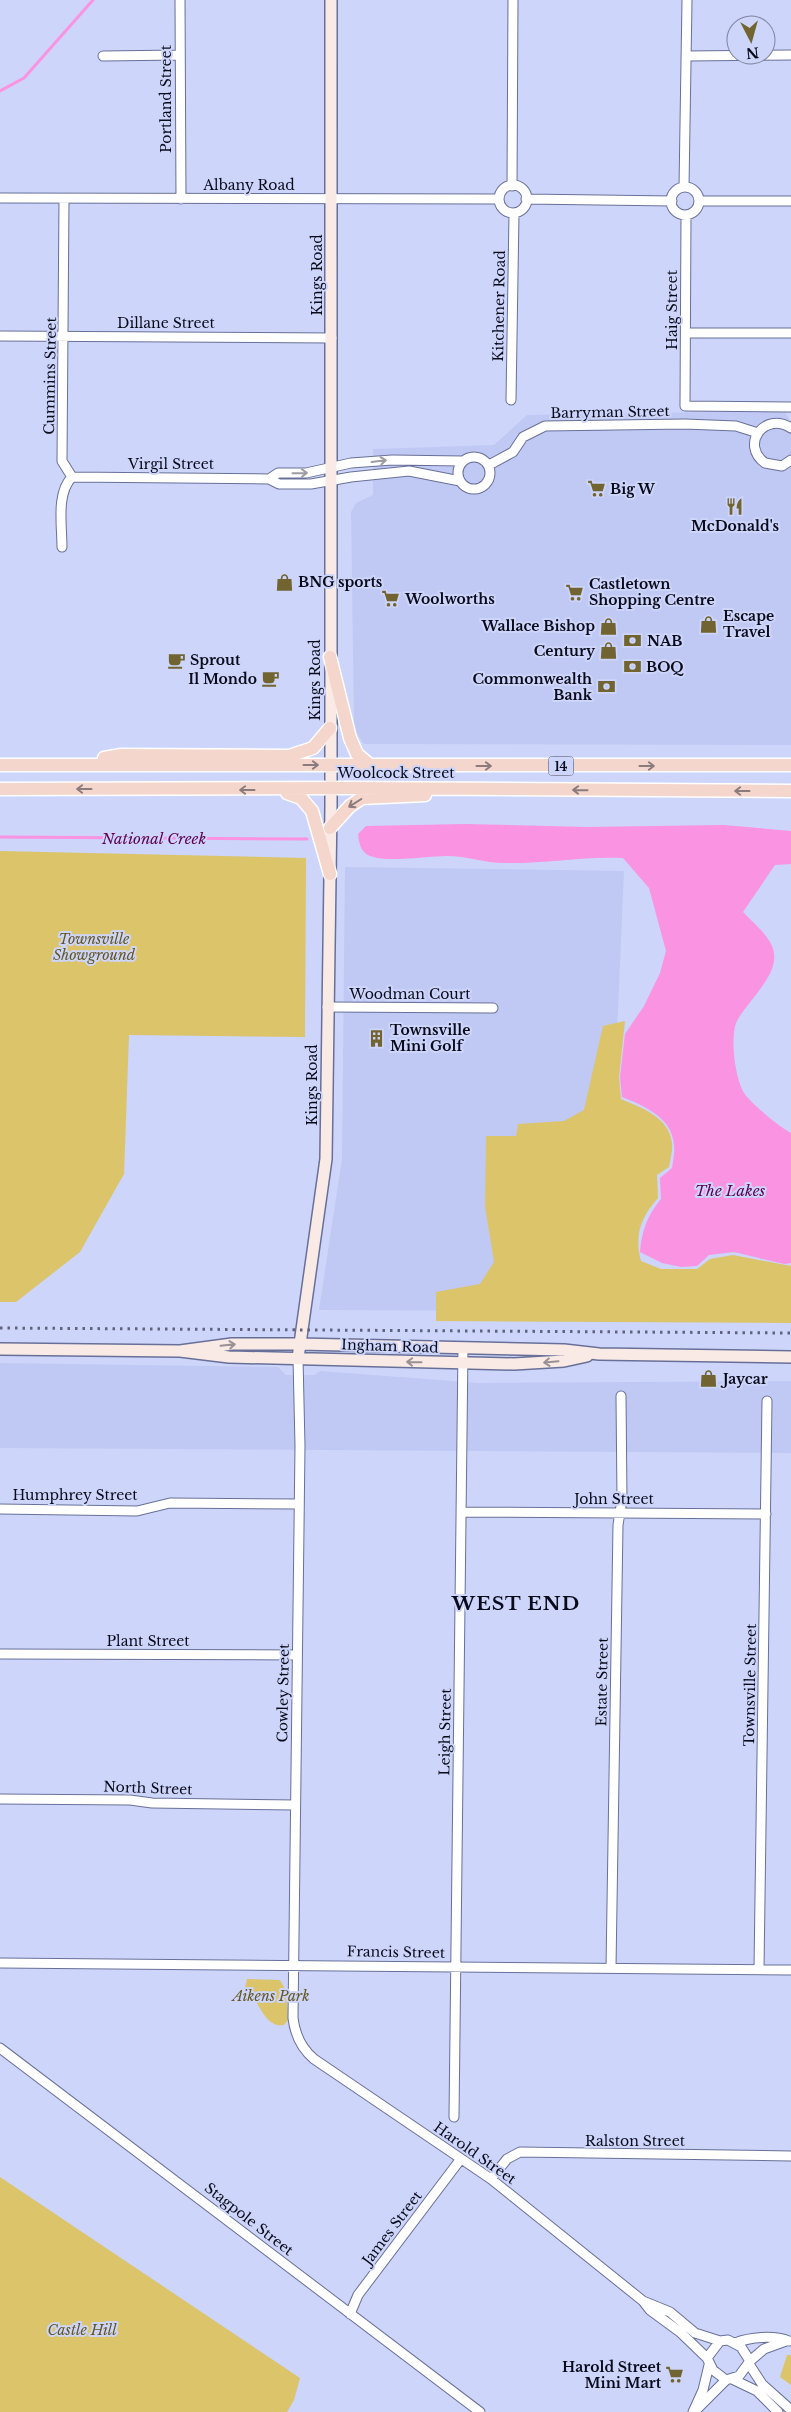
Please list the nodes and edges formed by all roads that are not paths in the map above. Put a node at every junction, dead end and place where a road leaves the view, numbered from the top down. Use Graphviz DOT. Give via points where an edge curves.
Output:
graph roads {
  1 [pos="180,0"];
  2 [pos="331,0"];
  3 [pos="513,0"];
  4 [pos="687,0"];
  5 [pos="180,55"];
  6 [pos="103,56"];
  7 [pos="686,56"];
  8 [pos="791,56"];
  9 [pos="512,186"];
  10 [pos="684,187"];
  11 [pos="0,198"];
  12 [pos="181,198"];
  13 [pos="64,199"];
  14 [pos="333,199"];
  15 [pos="499,199"];
  16 [pos="526,199"];
  17 [pos="672,201"];
  18 [pos="699,201"];
  19 [pos="791,201"];
  20 [pos="514,213"];
  21 [pos="686,215"];
  22 [pos="686,333"];
  23 [pos="791,334"];
  24 [pos="0,336"];
  25 [pos="64,337"];
  26 [pos="332,338"];
  27 [pos="512,400"];
  28 [pos="791,407"];
  29 [pos="791,428"];
  30 [pos="758,433"];
  31 [pos="791,460"];
  32 [pos="462,461"];
  33 [pos="489,465"];
  34 [pos="331,468"];
  35 [pos="72,477"];
  36 [pos="269,479"];
  37 [pos="331,481"];
  38 [pos="460,481"];
  39 [pos="62,547"];
  40 [pos="330,657"];
  41 [pos="330,728"];
  42 [pos="55,764"];
  43 [pos="0,765"];
  44 [pos="330,765"];
  45 [pos="370,765"];
  46 [pos="791,766"];
  47 [pos="331,788"];
  48 [pos="472,788"];
  49 [pos="0,789"];
  50 [pos="278,790"];
  51 [pos="791,791"];
  52 [pos="330,828"];
  53 [pos="330,874"];
  54 [pos="327,1007"];
  55 [pos="493,1008"];
  56 [pos="300,1344"];
  57 [pos="463,1348"];
  58 [pos="0,1349"];
  59 [pos="180,1351"];
  60 [pos="599,1354"];
  61 [pos="791,1357"];
  62 [pos="298,1358"];
  63 [pos="463,1363"];
  64 [pos="620,1396"];
  65 [pos="767,1401"];
  66 [pos="299,1504"];
  67 [pos="0,1509"];
  68 [pos="462,1512"];
  69 [pos="620,1513"];
  70 [pos="766,1514"];
  71 [pos="0,1654"];
  72 [pos="297,1655"];
  73 [pos="0,1799"];
  74 [pos="295,1805"];
  75 [pos="0,1963"];
  76 [pos="293,1965"];
  77 [pos="454,1966"];
  78 [pos="611,1968"];
  79 [pos="759,1969"];
  80 [pos="791,1970"];
  81 [pos="294,2029"];
  82 [pos="0,2048"];
  83 [pos="454,2117"];
  84 [pos="791,2156"];
  85 [pos="460,2160"];
  86 [pos="491,2179"];
  87 [pos="643,2301"];
  88 [pos="350,2314"];
  89 [pos="720,2341"];
  90 [pos="790,2341"];
  91 [pos="735,2343"];
  92 [pos="708,2362"];
  93 [pos="749,2362"];
  94 [pos="729,2379"];
  95 [pos="791,2410"];
  96 [pos="480,2412"];
  97 [pos="694,2412"];
  98 [pos="778,2412"];
  1 -- 5 [label="street, Portland Street"];
  2 -- 14 [label="main road, Kings Road"];
  3 -- 9 [label="street"];
  4 -- 7 [label="street"];
  5 -- 6 [label="street"];
  5 -- 12 [label="street, Portland Street"];
  7 -- 8 [label="street"];
  7 -- 10 [label="street"];
  9 -- 15 [label="street" via="502,190"];
  9 -- 16 [label="street" via="522,189"];
  10 -- 17 [label="street" via="675,192"];
  10 -- 18 [label="street" via="695,191"];
  11 -- 13 [label="street, Albany Road"];
  12 -- 13 [label="street, Albany Road"];
  12 -- 14 [label="street, Albany Road"];
  13 -- 25 [label="street, Cummins Street"];
  14 -- 15 [label="street, Albany Road"];
  14 -- 26 [label="main road, Kings Road"];
  15 -- 20 [label="street" via="502,208"];
  16 -- 17 [label="street"];
  16 -- 20 [label="street" via="522,209"];
  17 -- 21 [label="street" via="675,210"];
  18 -- 19 [label="street"];
  18 -- 21 [label="street" via="695,211"];
  20 -- 27 [label="street, Kitchener Road"];
  21 -- 22 [label="street, Haig Street"];
  22 -- 23 [label="street"];
  22 -- 28 [label="street, Haig Street" via="684,406"];
  24 -- 25 [label="street, Dillane Street"];
  25 -- 26 [label="street, Dillane Street"];
  25 -- 35 [label="street, Cummins Street" via="62,461"];
  26 -- 34 [label="main road, Kings Road"];
  29 -- 30 [label="street" via="776,423 763,427"];
  30 -- 31 [label="street" via="754,446 761,460 772,466 782,466"];
  30 -- 33 [label="street, Barryman Street" via="736,426 685,424 545,426 523,437 513,452"];
  32 -- 33 [label="street" via="477,457"];
  34 -- 32 [label="street, one-way" via="410,458"];
  32 -- 38 [label="street" via="459,465"];
  33 -- 38 [label="street" via="490,476 484,486 474,489"];
  36 -- 34 [label="street, Virgil Street, one-way" via="278,473 306,473"];
  34 -- 37 [label="main road, Kings Road"];
  35 -- 36 [label="street, Virgil Street"];
  35 -- 39 [label="street" via="63,494"];
  36 -- 37 [label="street, Virgil Street" via="279,484"];
  37 -- 38 [label="street" via="409,471"];
  37 -- 40 [label="main road, Kings Road"];
  40 -- 41 [label="main road, Kings Road"];
  40 -- 45 [label="main road" via="350,738 357,754"];
  41 -- 42 [label="main road" via="313,748 289,756 121,756"];
  41 -- 44 [label="main road, Kings Road"];
  42 -- 43 [label="main road, Woolcock Street / 14"];
  42 -- 44 [label="main road, Woolcock Street / 14, one-way"];
  44 -- 45 [label="main road, Woolcock Street / 14"];
  44 -- 47 [label="main road, Kings Road"];
  45 -- 46 [label="main road, Woolcock Street / 14, one-way"];
  47 -- 48 [label="main road, Woolcock Street / 14"];
  47 -- 50 [label="main road, Woolcock Street / 14"];
  47 -- 52 [label="main road, Kings Road"];
  51 -- 48 [label="main road, Woolcock Street / 14, one-way"];
  48 -- 52 [label="main road, one-way" via="409,797 362,798 345,810"];
  50 -- 49 [label="main road, Woolcock Street / 14, one-way"];
  50 -- 53 [label="main road" via="301,798 312,811"];
  52 -- 53 [label="main road, Kings Road"];
  53 -- 54 [label="main road, Kings Road"];
  54 -- 55 [label="street, Woodman Court"];
  54 -- 56 [label="main road, Kings Road" via="326,1159"];
  56 -- 57 [label="main road, Ingham Road"];
  59 -- 56 [label="main road, Ingham Road, one-way" via="232,1344"];
  56 -- 62 [label="main road, Kings Road"];
  57 -- 60 [label="main road, Ingham Road"];
  57 -- 63 [label="street, Leigh Street"];
  58 -- 59 [label="main road, Ingham Road"];
  59 -- 62 [label="main road, Ingham Road" via="229,1357"];
  60 -- 61 [label="main road, Ingham Road"];
  60 -- 63 [label="main road, Ingham Road, one-way" via="533,1364"];
  63 -- 62 [label="main road, Ingham Road, one-way"];
  62 -- 66 [label="street, Cowley Street"];
  63 -- 68 [label="street, Leigh Street"];
  64 -- 69 [label="street, Estate Street"];
  65 -- 70 [label="street, Townsville Street"];
  66 -- 67 [label="street, Humphrey Street" via="170,1503 137,1510"];
  66 -- 72 [label="street, Cowley Street"];
  68 -- 69 [label="street, John Street"];
  68 -- 77 [label="street, Leigh Street"];
  69 -- 70 [label="street, John Street"];
  69 -- 78 [label="street, Estate Street"];
  70 -- 79 [label="street, Townsville Street"];
  71 -- 72 [label="street, Plant Street"];
  72 -- 74 [label="street, Cowley Street"];
  73 -- 74 [label="street, North Street"];
  74 -- 76 [label="street, Cowley Street"];
  75 -- 76 [label="street, Francis Street"];
  76 -- 77 [label="street, Francis Street"];
  76 -- 81 [label="street, Cowley Street"];
  77 -- 78 [label="street, Francis Street"];
  77 -- 83 [label="street, Leigh Street"];
  78 -- 79 [label="street, Francis Street"];
  79 -- 80 [label="street, Francis Street"];
  81 -- 85 [label="street, Harold Street" via="306,2053 314,2060"];
  82 -- 88 [label="street, Stagpole Street"];
  84 -- 86 [label="street, Ralston Street" via="520,2152 507,2159"];
  85 -- 86 [label="street, Harold Street"];
  85 -- 88 [label="street, James Street" via="358,2295"];
  86 -- 87 [label="street, Harold Street"];
  87 -- 89 [label="street, Harold Street" via="670,2312 695,2333"];
  87 -- 92 [label="street, Harold Street" via="680,2332"];
  88 -- 96 [label="street, Stagpole Street"];
  89 -- 91 [label="street"];
  89 -- 92 [label="street"];
  90 -- 91 [label="street" via="781,2338 744,2339"];
  90 -- 93 [label="street" via="764,2349"];
  91 -- 93 [label="street"];
  92 -- 94 [label="street"];
  92 -- 97 [label="street" via="703,2390"];
  93 -- 94 [label="street" via="739,2376"];
  93 -- 95 [label="street" via="762,2384"];
  94 -- 97 [label="street"];
  94 -- 98 [label="street" via="757,2391"];
}
